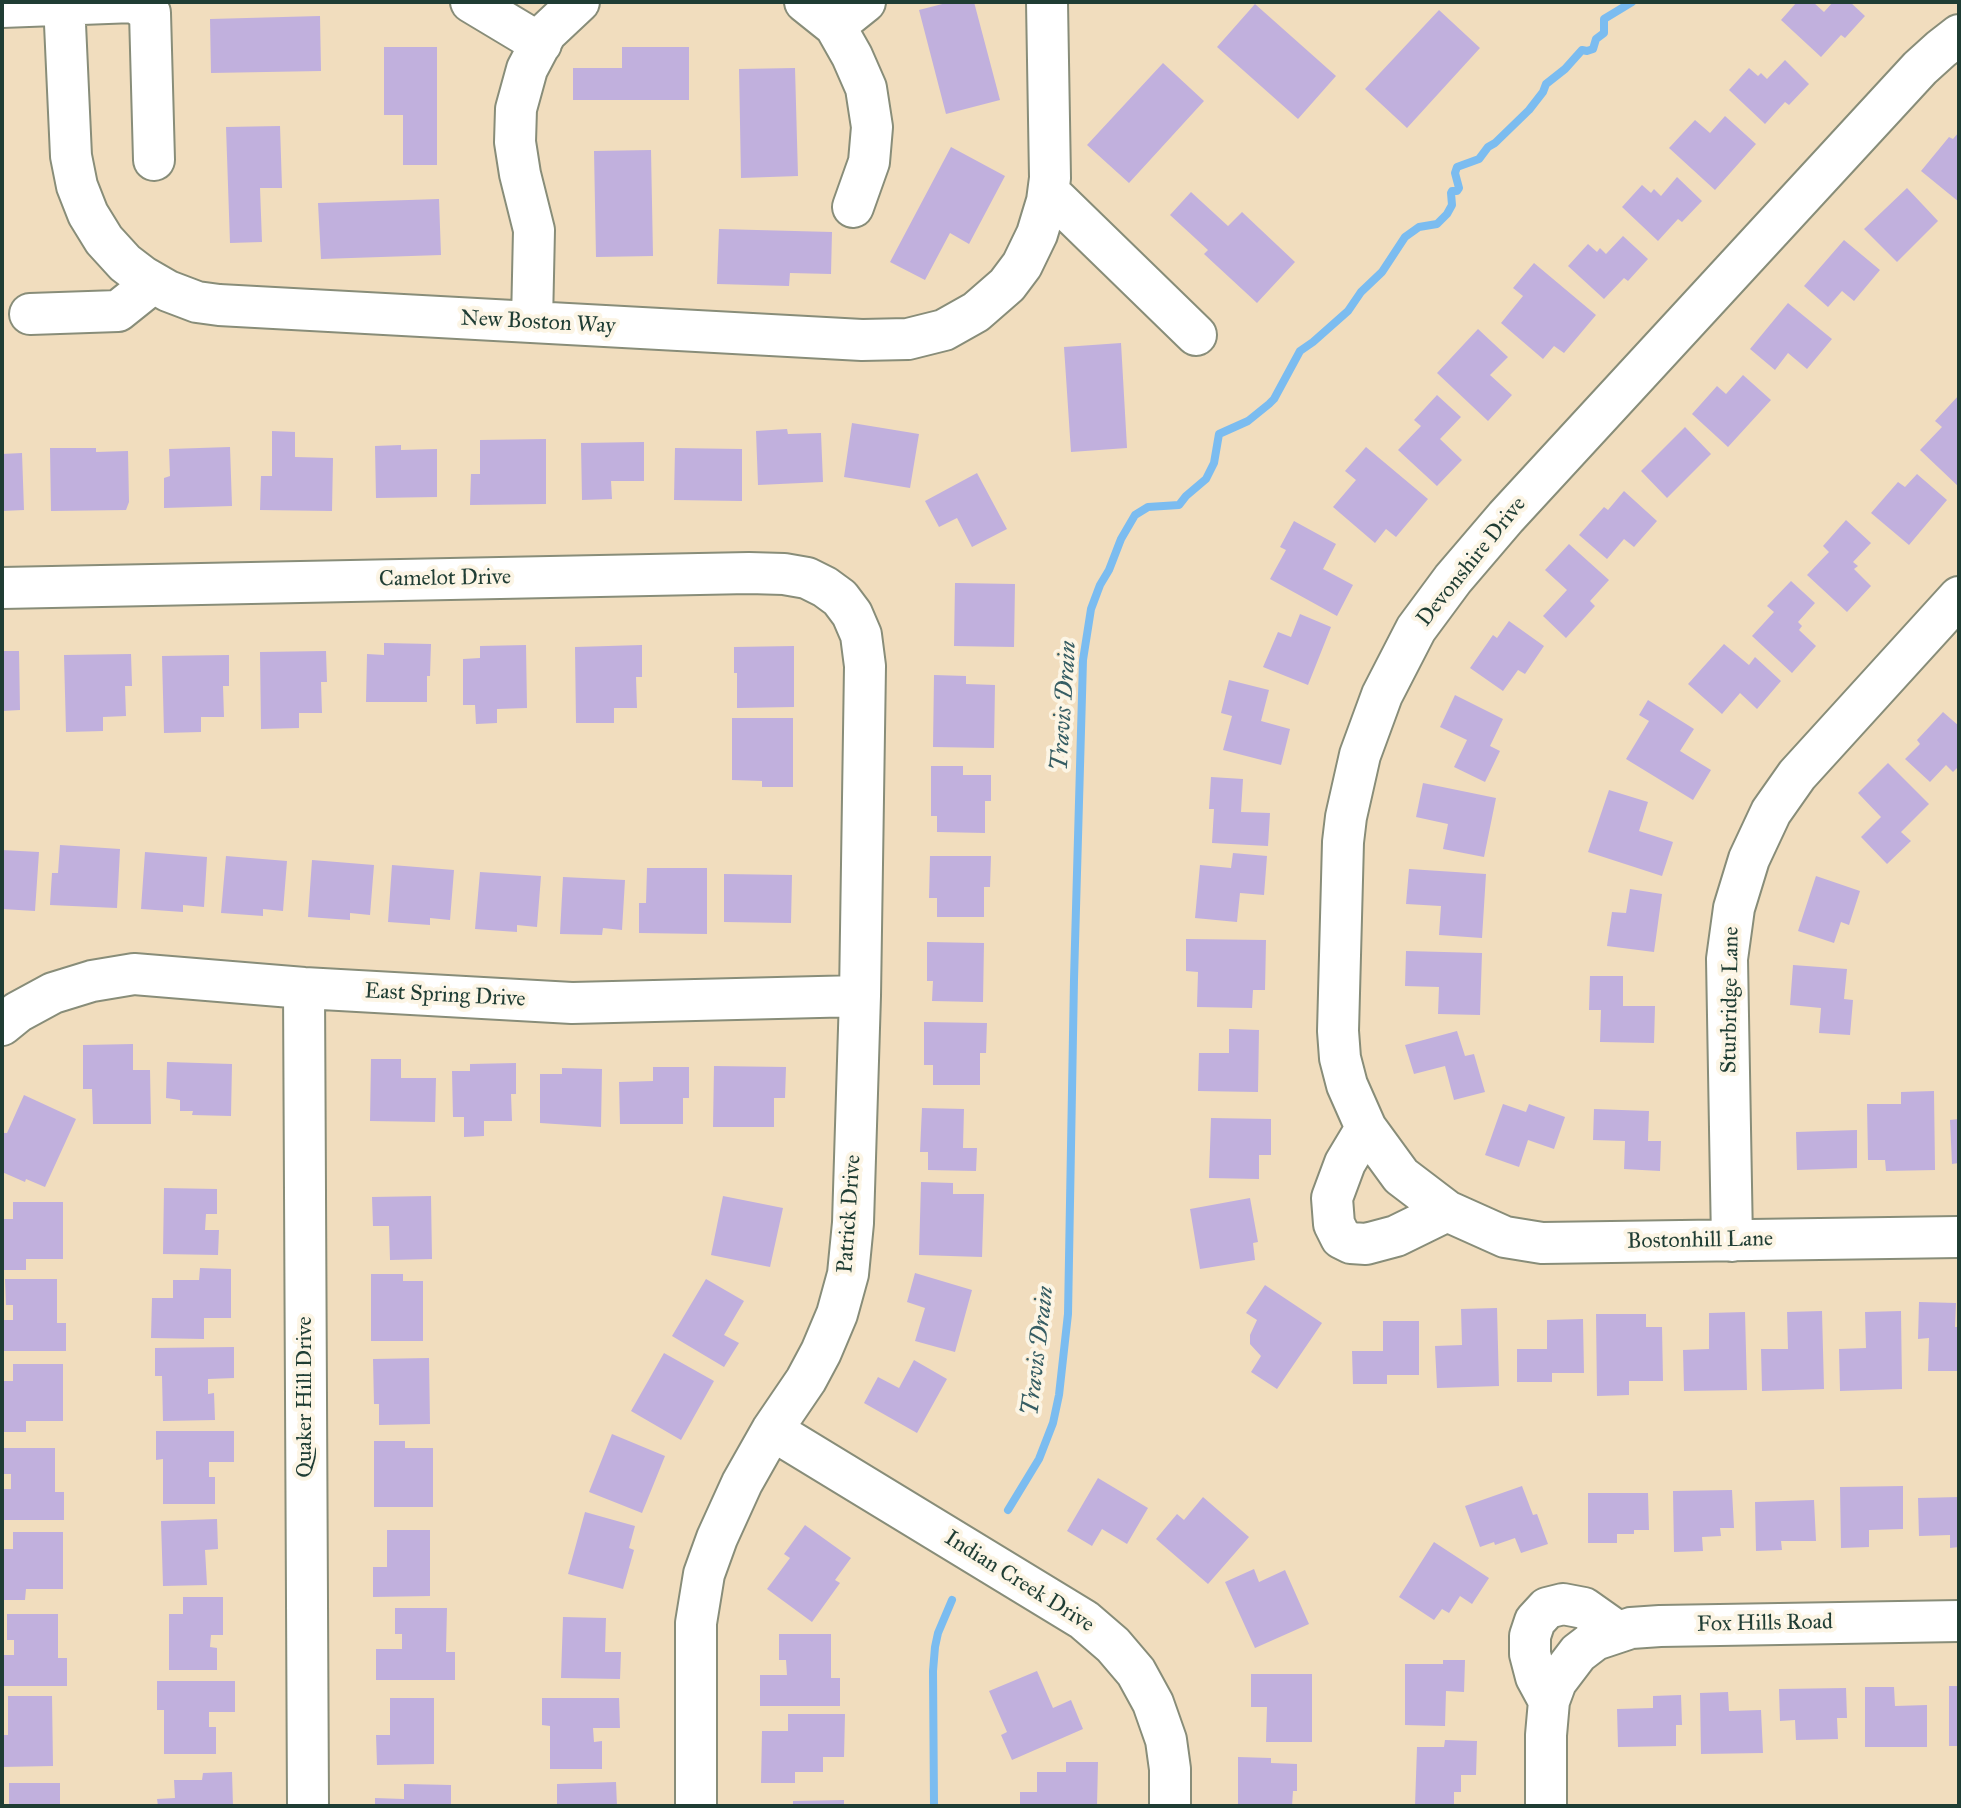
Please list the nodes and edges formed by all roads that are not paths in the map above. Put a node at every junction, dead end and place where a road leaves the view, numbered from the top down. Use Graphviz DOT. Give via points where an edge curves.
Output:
graph roads {
  1 [pos="471,2"];
  2 [pos="579,2"];
  3 [pos="1047,2"];
  4 [pos="64,4"];
  5 [pos="2,7"];
  6 [pos="835,10"];
  7 [pos="1959,35"];
  8 [pos="541,44"];
  9 [pos="154,160"];
  10 [pos="1049,192"];
  11 [pos="853,207"];
  12 [pos="139,273"];
  13 [pos="30,314"];
  14 [pos="532,322"];
  15 [pos="1196,335"];
  16 [pos="2,588"];
  17 [pos="1959,597"];
  18 [pos="861,635"];
  19 [pos="2,982"];
  20 [pos="304,988"];
  21 [pos="860,996"];
  22 [pos="35,1003"];
  23 [pos="2,1025"];
  24 [pos="1366,1128"];
  25 [pos="1401,1176"];
  26 [pos="1447,1211"];
  27 [pos="1959,1237"];
  28 [pos="1732,1241"];
  29 [pos="772,1430"];
  30 [pos="1959,1621"];
  31 [pos="1618,1632"];
  32 [pos="1549,1701"];
  33 [pos="308,1806"];
  34 [pos="696,1806"];
  35 [pos="1170,1806"];
  36 [pos="1546,1806"];
  1 -- 8 [label="street"];
  2 -- 8 [label="street"];
  3 -- 10 [label="street, New Boston Way"];
  4 -- 5 [label="street"];
  4 -- 9 [label="street" via="134,2 150,13"];
  4 -- 12 [label="street" via="77,186 104,240"];
  6 -- 11 [label="street" via="866,88 872,127 869,162"];
  7 -- 24 [label="street, Devonshire Drive" via="1920,68 1506,517 1453,579 1398,662 1360,755 1343,842 1340,1058"];
  8 -- 14 [label="street" via="527,69 516,109 515,142 534,230"];
  10 -- 14 [label="street, New Boston Way" via="1037,234 1007,285 944,330 908,339 862,340"];
  10 -- 15 [label="street"];
  12 -- 13 [label="street" via="118,311"];
  12 -- 14 [label="street, New Boston Way" via="168,291 219,305"];
  16 -- 18 [label="street, Camelot Drive" via="784,574 807,578 840,598"];
  17 -- 28 [label="street, Sturbridge Lane" via="1797,775 1771,812 1749,859 1734,908 1727,959"];
  18 -- 21 [label="street, Patrick Drive" via="865,666"];
  19 -- 22 [label="street"];
  20 -- 21 [label="street, East Spring Drive" via="572,1003"];
  20 -- 22 [label="street, East Spring Drive" via="134,974 92,981"];
  20 -- 33 [label="street, Quaker Hill Drive"];
  21 -- 29 [label="street, Patrick Drive" via="848,1274 821,1352"];
  22 -- 23 [label="street, East Spring Drive"];
  24 -- 25 [label="street, Devonshire Drive"];
  24 -- 26 [label="street" via="1332,1198 1341,1238 1366,1244"];
  25 -- 26 [label="street, Bostonhill Lane"];
  26 -- 28 [label="street, Bostonhill Lane" via="1505,1237 1542,1243"];
  27 -- 28 [label="street, Bostonhill Lane"];
  29 -- 34 [label="street, Patrick Drive" via="742,1483 704,1574 696,1623"];
  29 -- 35 [label="street, Indian Creek Drive" via="1084,1620 1113,1645 1136,1672 1162,1728"];
  30 -- 31 [label="street, Fox Hills Road" via="1660,1626"];
  31 -- 32 [label="street, Fox Hills Road" via="1578,1653"];
  31 -- 32 [label="street" via="1584,1608 1547,1608 1535,1621 1530,1654"];
  32 -- 36 [label="street"];
}
